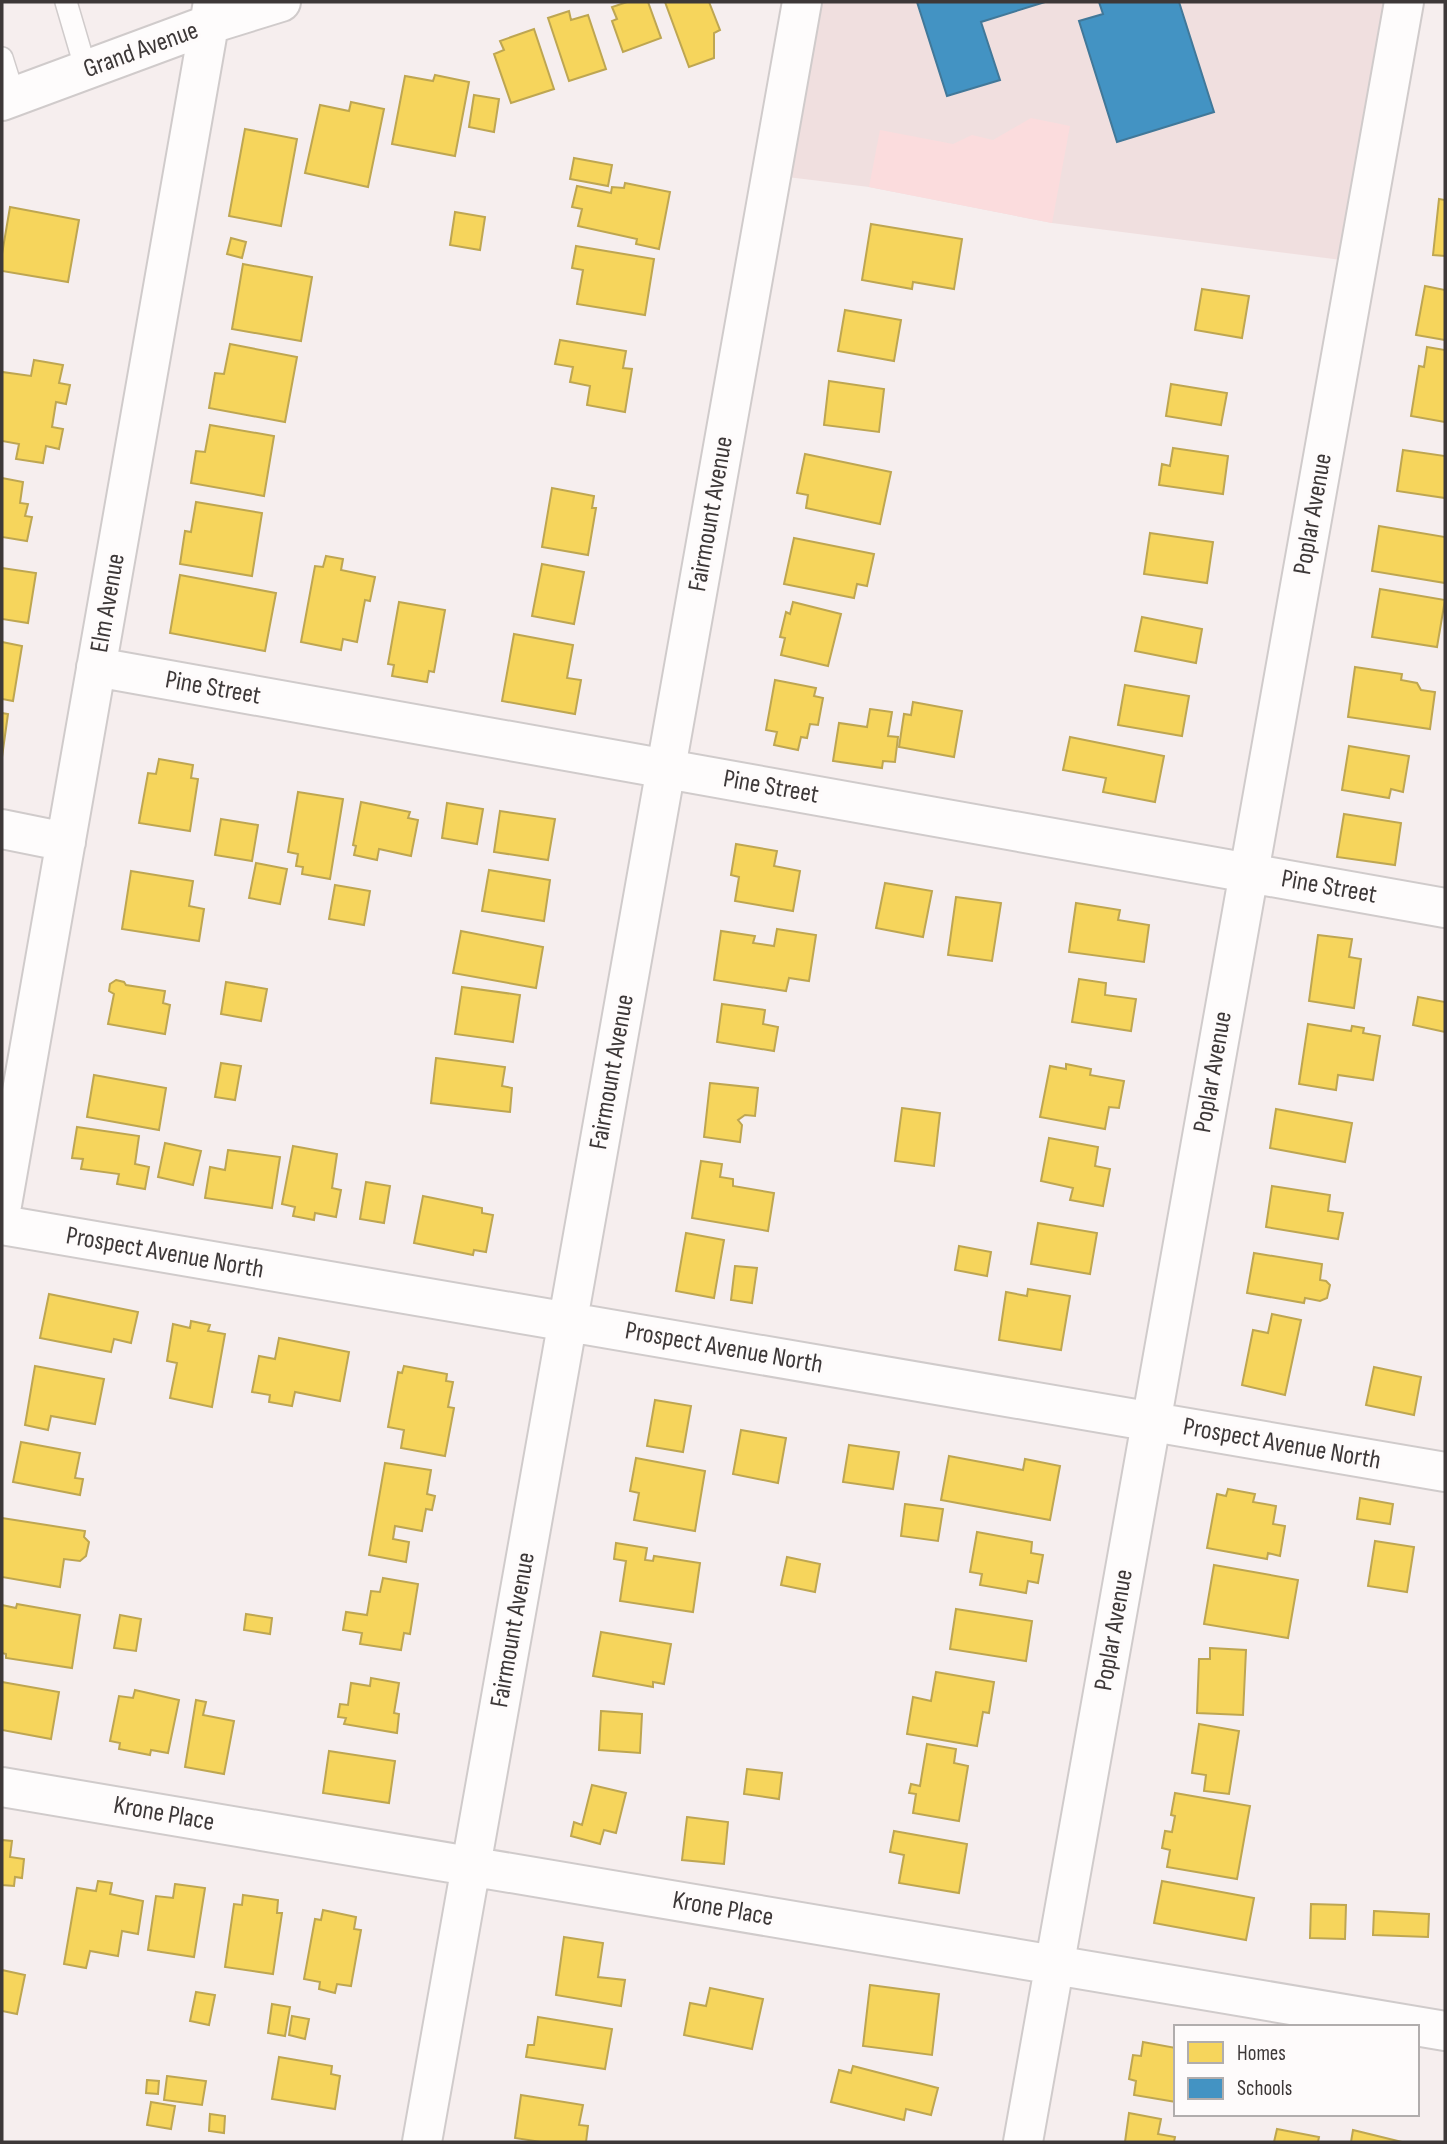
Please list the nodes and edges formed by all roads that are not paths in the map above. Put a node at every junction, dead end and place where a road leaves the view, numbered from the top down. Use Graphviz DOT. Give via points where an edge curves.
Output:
graph roads {
  1 [pos="66,2"];
  2 [pos="281,2"];
  3 [pos="802,2"];
  4 [pos="1404,2"];
  5 [pos="212,13"];
  6 [pos="2,58"];
  7 [pos="86,70"];
  8 [pos="8,98"];
  9 [pos="96,667"];
  10 [pos="666,769"];
  11 [pos="2,829"];
  12 [pos="66,842"];
  13 [pos="1249,873"];
  14 [pos="1445,908"];
  15 [pos="2,1205"];
  16 [pos="2,1225"];
  17 [pos="568,1322"];
  18 [pos="1151,1421"];
  19 [pos="1445,1472"];
  20 [pos="2,1787"];
  21 [pos="471,1866"];
  22 [pos="1054,1965"];
  23 [pos="1409,2025"];
  24 [pos="1419,2027"];
  25 [pos="1445,2031"];
  26 [pos="422,2142"];
  27 [pos="1023,2142"];
  1 -- 7 [label="lane"];
  2 -- 5 [label="street, Grand Avenue"];
  3 -- 10 [label="street, Fairmount Avenue"];
  4 -- 13 [label="street, Poplar Avenue"];
  5 -- 7 [label="street, Grand Avenue"];
  5 -- 9 [label="street, Elm Avenue"];
  6 -- 8 [label="lane"];
  7 -- 8 [label="street, Grand Avenue"];
  9 -- 10 [label="street, Pine Street"];
  9 -- 12 [label="street, Elm Avenue"];
  10 -- 13 [label="street, Pine Street"];
  10 -- 17 [label="street, Fairmount Avenue"];
  11 -- 12 [label="street"];
  12 -- 15 [label="street, Elm Avenue"];
  13 -- 14 [label="street, Pine Street"];
  13 -- 18 [label="street, Poplar Avenue"];
  16 -- 17 [label="street, Prospect Avenue North"];
  17 -- 18 [label="street, Prospect Avenue North"];
  17 -- 21 [label="street, Fairmount Avenue"];
  18 -- 19 [label="street, Prospect Avenue North"];
  18 -- 22 [label="street, Poplar Avenue"];
  20 -- 21 [label="street, Krone Place"];
  21 -- 22 [label="street, Krone Place"];
  21 -- 26 [label="street, Fairmount Avenue"];
  22 -- 23 [label="street, Krone Place"];
  22 -- 27 [label="street, Poplar Avenue"];
  24 -- 25 [label="street, Krone Place"];
}
